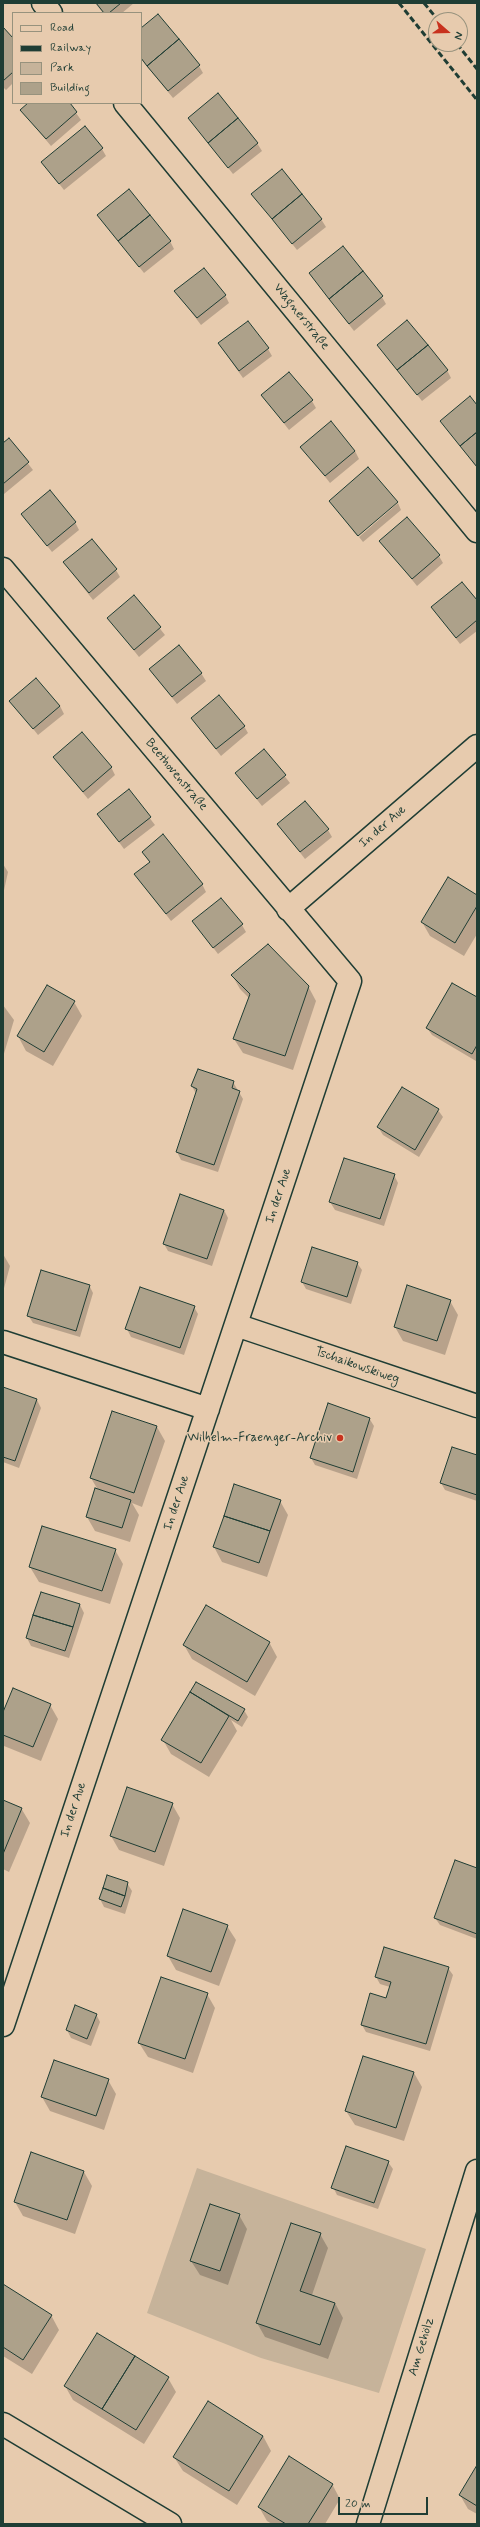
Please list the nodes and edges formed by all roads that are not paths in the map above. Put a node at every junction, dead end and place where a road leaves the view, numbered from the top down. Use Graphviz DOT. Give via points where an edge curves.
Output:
graph roads {
  1 [pos="43,3"];
  2 [pos="50,12"];
  3 [pos="126,104"];
  4 [pos="477,531"];
  5 [pos="3,569"];
  6 [pos="477,746"];
  7 [pos="288,909"];
  8 [pos="350,981"];
  9 [pos="236,1325"];
  10 [pos="3,1342"];
  11 [pos="477,1406"];
  12 [pos="208,1409"];
  13 [pos="3,2025"];
  14 [pos="477,2171"];
  15 [pos="3,2424"];
  16 [pos="170,2524"];
  17 [pos="368,2524"];
  1 -- 2 [label="street"];
  3 -- 4 [label="street, Wagnerstraße"];
  5 -- 7 [label="street, Beethovenstraße"];
  6 -- 7 [label="street, In der Aue"];
  7 -- 8 [label="street, Beethovenstraße"];
  8 -- 9 [label="street, In der Aue"];
  9 -- 11 [label="street, Tschaikowskiweg"];
  9 -- 12 [label="street, In der Aue"];
  10 -- 12 [label="street"];
  12 -- 13 [label="street, In der Aue"];
  14 -- 17 [label="street, Am Gehölz"];
  15 -- 16 [label="street"];
}
